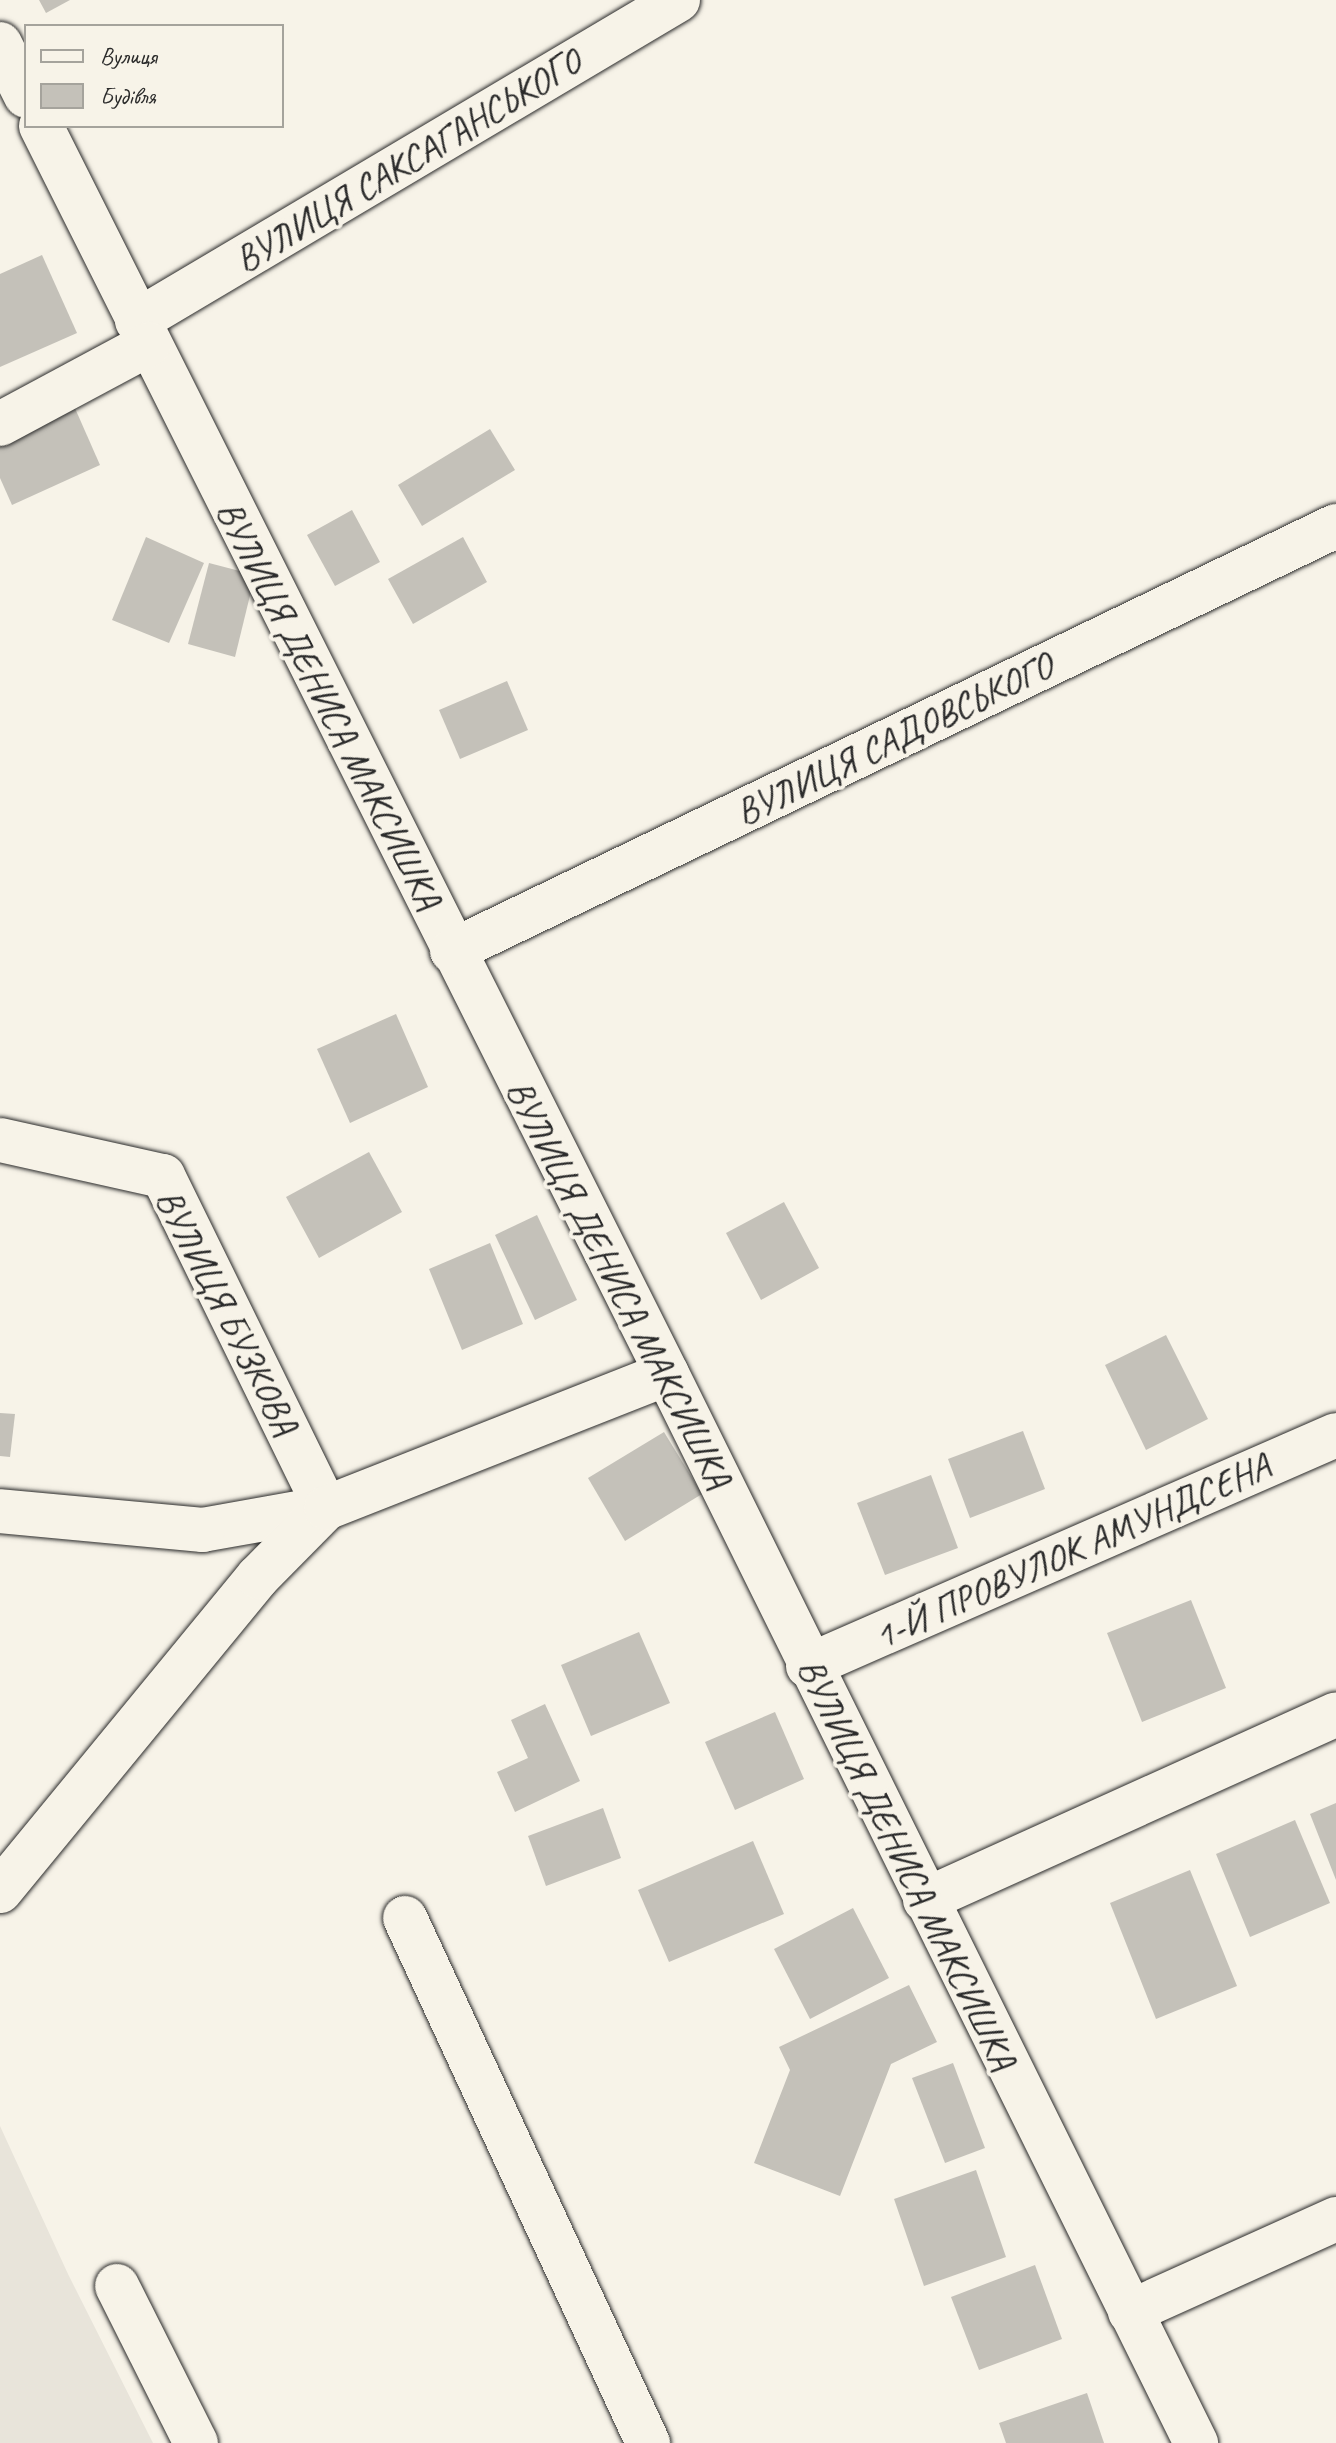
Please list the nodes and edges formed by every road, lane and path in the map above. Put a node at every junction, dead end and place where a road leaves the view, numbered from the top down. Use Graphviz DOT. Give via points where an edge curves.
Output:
graph roads {
  1 [pos="678,0"];
  2 [pos="0,44"];
  3 [pos="24,92"];
  4 [pos="42,128"];
  5 [pos="143,332"];
  6 [pos="0,424"];
  7 [pos="1336,526"];
  8 [pos="452,951"];
  9 [pos="0,1140"];
  10 [pos="667,1374"];
  11 [pos="1336,1435"];
  12 [pos="326,1508"];
  13 [pos="0,1511"];
  14 [pos="808,1666"];
  15 [pos="1336,1714"];
  16 [pos="0,1891"];
  17 [pos="925,1900"];
  18 [pos="405,1918"];
  19 [pos="1336,2219"];
  20 [pos="117,2286"];
  21 [pos="1130,2312"];
  22 [pos="196,2443"];
  23 [pos="648,2443"];
  24 [pos="1196,2443"];
  1 -- 5 [label="street, ВУЛИЦЯ САКСАГАНСЬКОГО"];
  2 -- 3 [label="street"];
  4 -- 5 [label="street, ВУЛИЦЯ ДЕНИСА МАКСИШКА"];
  5 -- 6 [label="street, ВУЛИЦЯ САКСАГАНСЬКОГО"];
  5 -- 8 [label="street, ВУЛИЦЯ ДЕНИСА МАКСИШКА"];
  7 -- 8 [label="street, ВУЛИЦЯ САДОВСЬКОГО"];
  8 -- 10 [label="street, ВУЛИЦЯ ДЕНИСА МАКСИШКА"];
  9 -- 12 [label="street, ВУЛИЦЯ БУЗКОВА" via="163,1176"];
  10 -- 12 [label="street"];
  10 -- 14 [label="street, ВУЛИЦЯ ДЕНИСА МАКСИШКА"];
  11 -- 14 [label="street, 1-Й ПРОВУЛОК АМУНДСЕНА"];
  12 -- 13 [label="street" via="203,1530"];
  12 -- 16 [label="street" via="258,1577"];
  14 -- 17 [label="street, ВУЛИЦЯ ДЕНИСА МАКСИШКА"];
  15 -- 17 [label="street"];
  17 -- 21 [label="street, ВУЛИЦЯ ДЕНИСА МАКСИШКА"];
  18 -- 23 [label="street"];
  19 -- 21 [label="street"];
  20 -- 22 [label="street"];
  21 -- 24 [label="street, ВУЛИЦЯ ДЕНИСА МАКСИШКА"];
}
